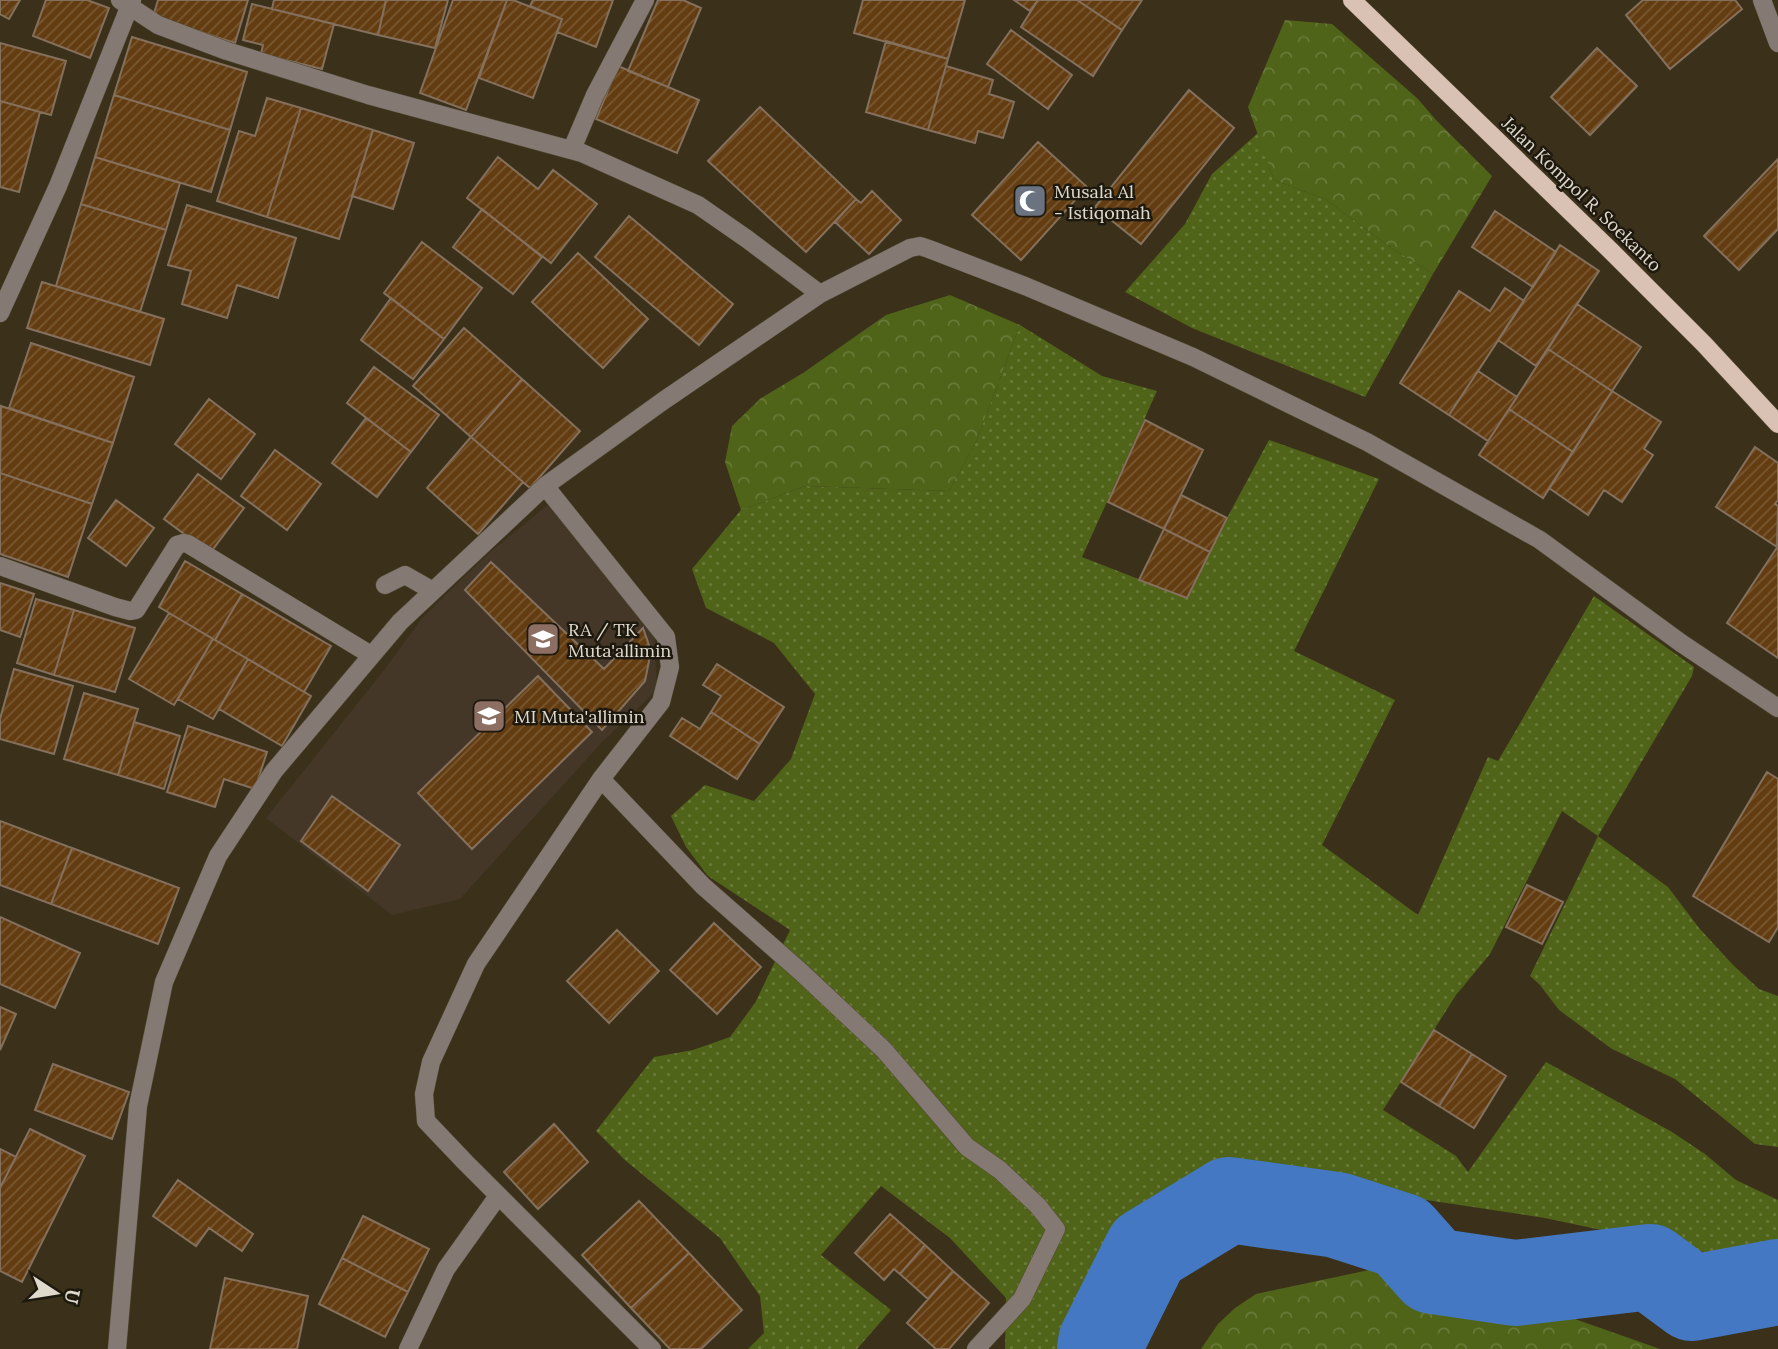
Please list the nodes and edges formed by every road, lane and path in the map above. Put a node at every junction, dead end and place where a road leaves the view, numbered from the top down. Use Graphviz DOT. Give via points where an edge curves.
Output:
graph roads {
  1 [pos="645,0"];
  2 [pos="1352,0"];
  3 [pos="1762,0"];
  4 [pos="127,2"];
  5 [pos="1778,43"];
  6 [pos="572,149"];
  7 [pos="820,294"];
  8 [pos="0,313"];
  9 [pos="1778,424"];
  10 [pos="545,486"];
  11 [pos="0,566"];
  12 [pos="385,585"];
  13 [pos="433,591"];
  14 [pos="372,654"];
  15 [pos="1778,708"];
  16 [pos="601,779"];
  17 [pos="498,1196"];
  18 [pos="117,1349"];
  19 [pos="408,1349"];
  20 [pos="652,1349"];
  21 [pos="976,1349"];
  1 -- 6 [label="street"];
  2 -- 9 [label="main road, Jalan Kompol R. Soekanto" via="1639,279"];
  3 -- 5 [label="street"];
  4 -- 6 [label="street" via="158,25 226,51 368,95"];
  4 -- 8 [label="street" via="58,186"];
  6 -- 7 [label="street" via="698,205"];
  7 -- 10 [label="street"];
  7 -- 15 [label="street" via="920,246 1193,357 1367,442 1540,540"];
  10 -- 13 [label="street"];
  10 -- 16 [label="street" via="666,637 670,667 661,702"];
  11 -- 14 [label="street" via="130,611 141,604 177,545 184,542"];
  12 -- 13 [label="street" via="405,575"];
  13 -- 14 [label="street"];
  14 -- 18 [label="street" via="274,771 218,856 164,982 138,1107"];
  16 -- 17 [label="street" via="476,964 431,1062 424,1094 426,1121"];
  16 -- 21 [label="street" via="703,886 884,1049 967,1147 1000,1170 1056,1229 1022,1299"];
  17 -- 19 [label="street" via="446,1269"];
  17 -- 20 [label="street"];
}
